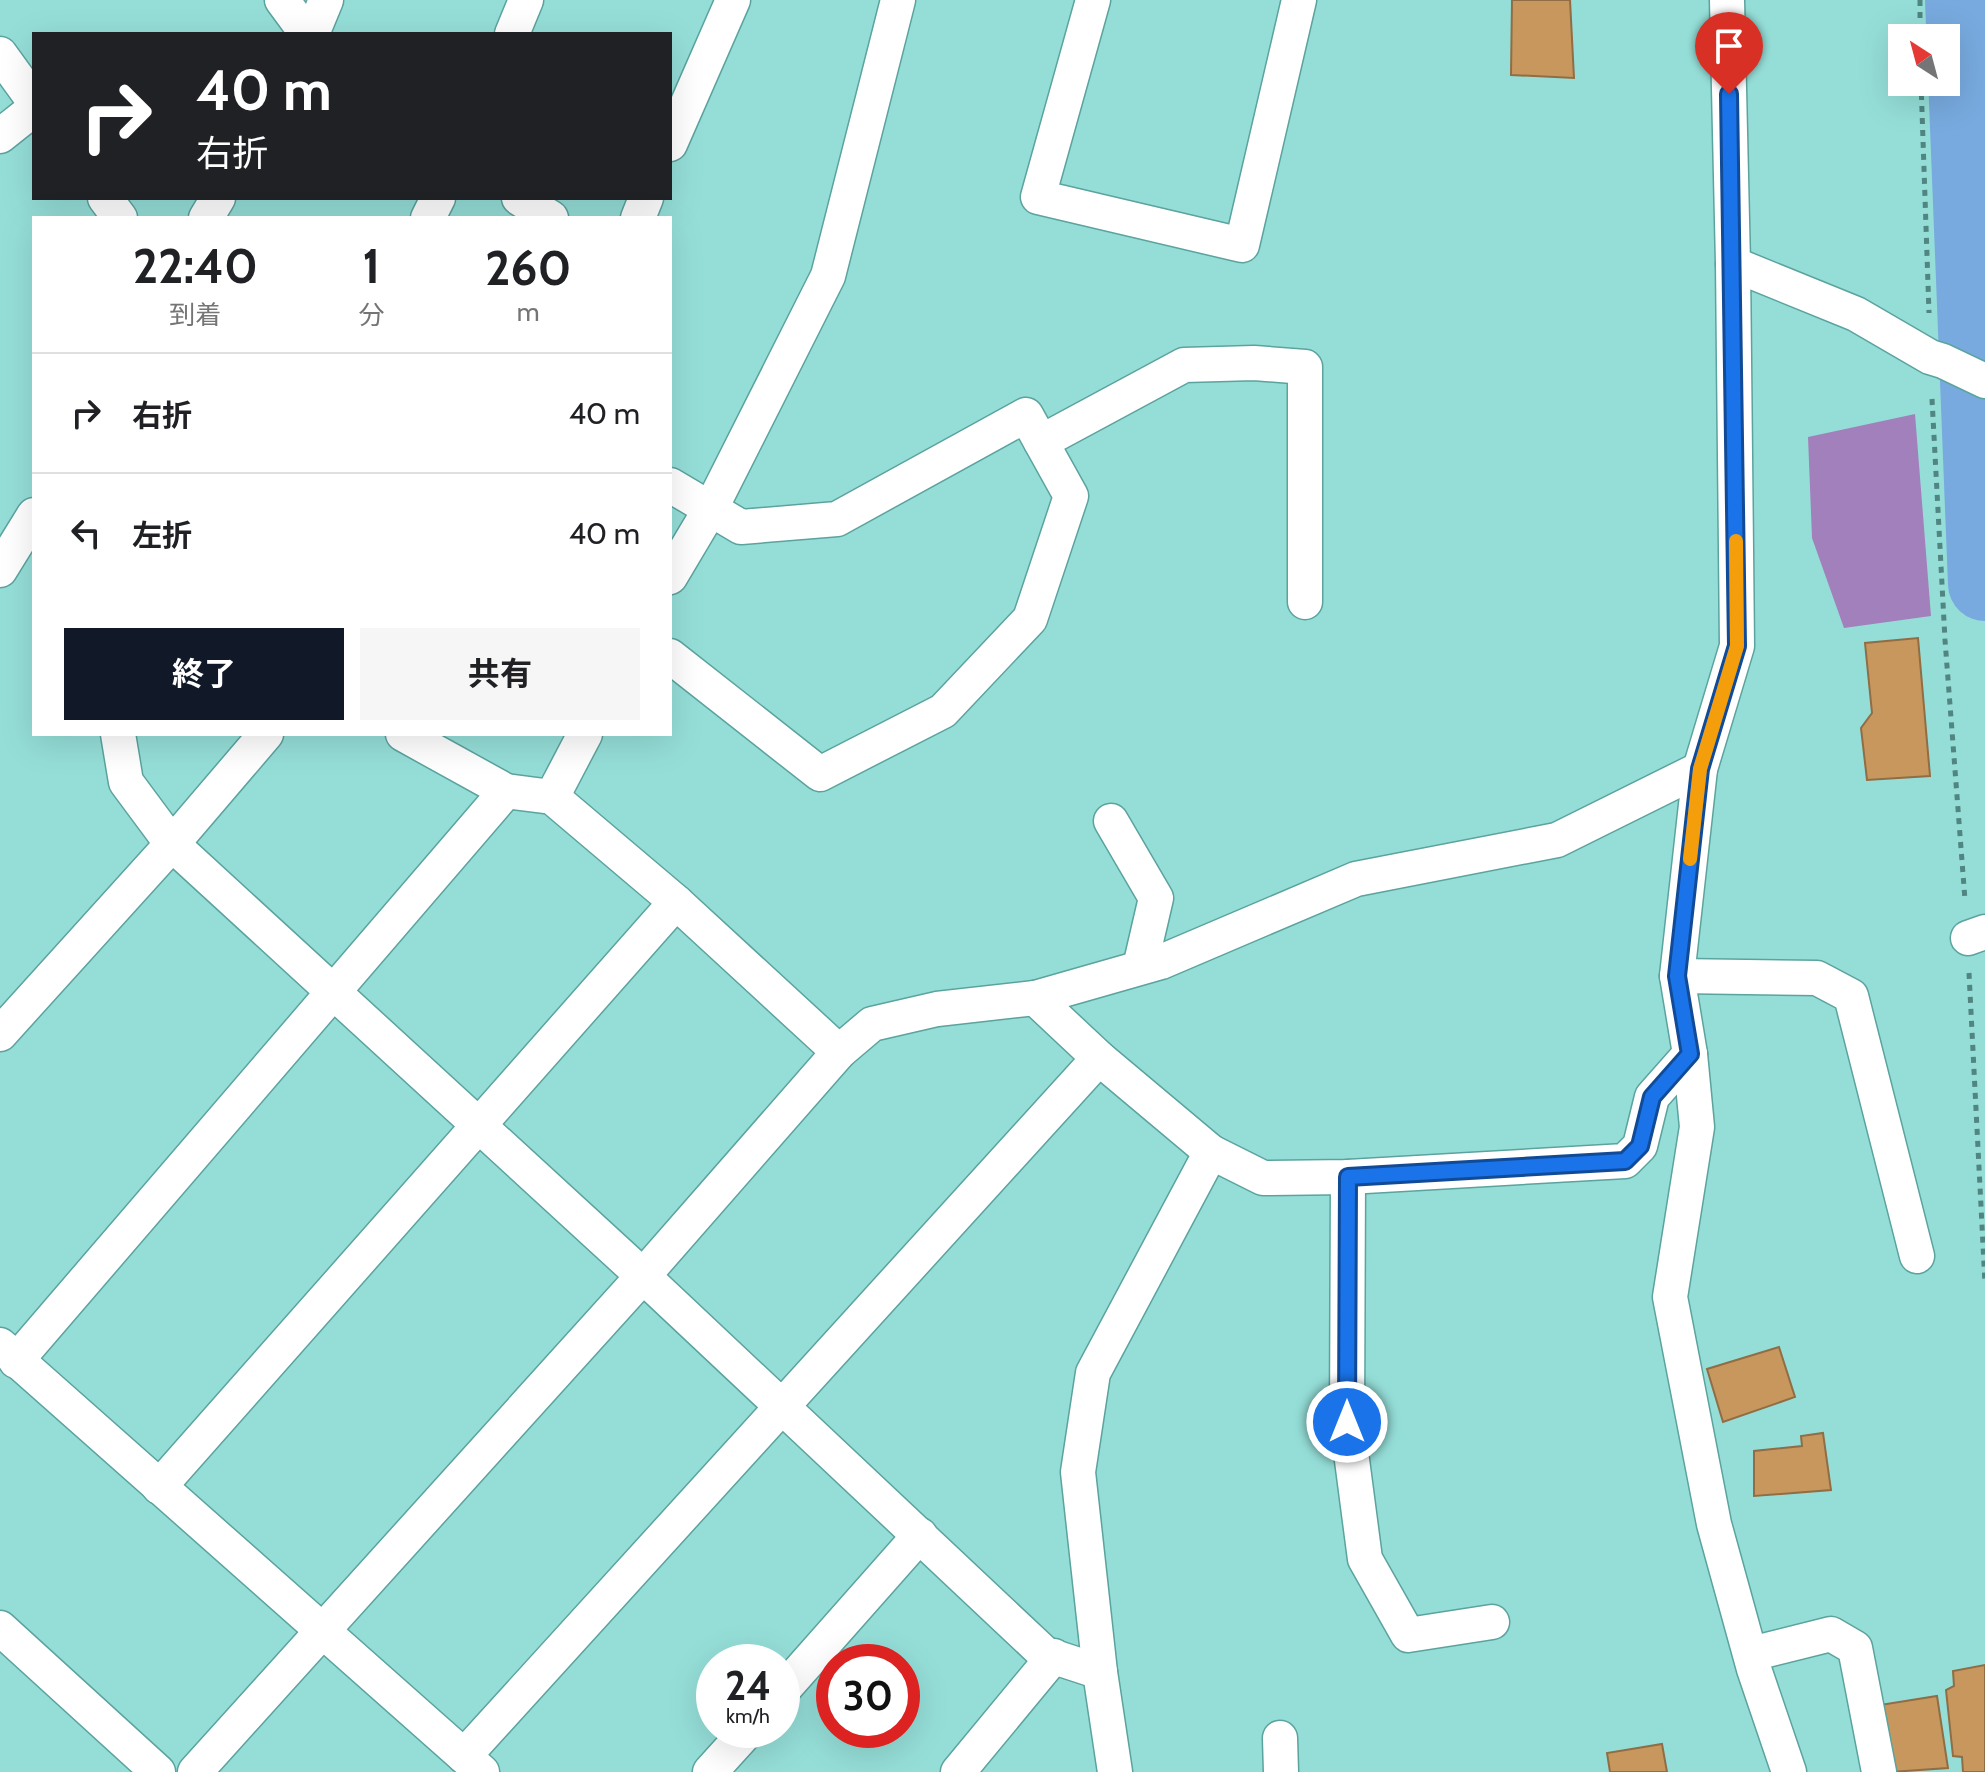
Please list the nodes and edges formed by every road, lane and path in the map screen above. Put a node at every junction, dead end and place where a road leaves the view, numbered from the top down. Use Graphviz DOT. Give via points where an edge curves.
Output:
graph roads {
  1 [pos="282,0"];
  2 [pos="326,0"];
  3 [pos="526,0"];
  4 [pos="733,0"];
  5 [pos="898,0"];
  6 [pos="1093,0"];
  7 [pos="1299,0"];
  8 [pos="1727,0"];
  9 [pos="1920,0"];
  10 [pos="1920,24"];
  11 [pos="308,32"];
  12 [pos="311,32"];
  13 [pos="513,32"];
  14 [pos="0,54"];
  15 [pos="1922,96"];
  16 [pos="32,98"];
  17 [pos="32,111"];
  18 [pos="0,136"];
  19 [pos="672,139"];
  20 [pos="522,200"];
  21 [pos="548,216"];
  22 [pos="1733,264"];
  23 [pos="1936,359"];
  24 [pos="1985,381"];
  25 [pos="1041,442"];
  26 [pos="672,486"];
  27 [pos="711,508"];
  28 [pos="32,518"];
  29 [pos="0,570"];
  30 [pos="672,574"];
  31 [pos="1305,602"];
  32 [pos="672,658"];
  33 [pos="118,736"];
  34 [pos="264,736"];
  35 [pos="407,736"];
  36 [pos="584,736"];
  37 [pos="1700,769"];
  38 [pos="506,791"];
  39 [pos="552,797"];
  40 [pos="1111,821"];
  41 [pos="172,844"];
  42 [pos="676,902"];
  43 [pos="1978,934"];
  44 [pos="1140,967"];
  45 [pos="1677,976"];
  46 [pos="332,993"];
  47 [pos="1035,998"];
  48 [pos="0,1034"];
  49 [pos="839,1052"];
  50 [pos="1690,1054"];
  51 [pos="1099,1058"];
  52 [pos="478,1125"];
  53 [pos="1211,1152"];
  54 [pos="1348,1177"];
  55 [pos="1917,1256"];
  56 [pos="643,1276"];
  57 [pos="1985,1284"];
  58 [pos="8,1352"];
  59 [pos="783,1407"];
  60 [pos="159,1487"];
  61 [pos="920,1535"];
  62 [pos="1492,1622"];
  63 [pos="0,1628"];
  64 [pos="323,1632"];
  65 [pos="1751,1654"];
  66 [pos="1054,1656"];
  67 [pos="800,1671"];
  68 [pos="1100,1672"];
  69 [pos="1280,1738"];
  70 [pos="732,1748"];
  71 [pos="473,1764"];
  72 [pos="158,1772"];
  73 [pos="195,1772"];
  74 [pos="710,1772"];
  75 [pos="958,1772"];
  76 [pos="1115,1772"];
  77 [pos="1281,1772"];
  78 [pos="1789,1772"];
  79 [pos="1879,1772"];
  1 -- 11 [label="street"];
  2 -- 12 [label="street"];
  3 -- 13 [label="street"];
  4 -- 19 [label="street"];
  5 -- 27 [label="street" via="828,276"];
  6 -- 7 [label="street" via="1038,197 1242,245"];
  8 -- 22 [label="street"];
  9 -- 10 [label="path"];
  14 -- 16 [label="street"];
  15 -- 23 [label="path"];
  17 -- 18 [label="street"];
  20 -- 21 [label="street"];
  22 -- 23 [label="street" via="1856,314"];
  22 -- 37 [label="street" via="1737,646"];
  23 -- 24 [label="street"];
  23 -- 43 [label="path" via="1945,640"];
  25 -- 27 [label="street" via="1026,415 837,519 741,527"];
  25 -- 31 [label="street" via="1184,365 1305,367"];
  25 -- 32 [label="street" via="1071,496 1030,619 943,711 820,774"];
  26 -- 27 [label="street"];
  27 -- 30 [label="street"];
  28 -- 29 [label="street"];
  33 -- 41 [label="street" via="126,782"];
  34 -- 41 [label="street"];
  35 -- 38 [label="street"];
  36 -- 39 [label="street"];
  37 -- 44 [label="street" via="1557,840 1356,879"];
  37 -- 45 [label="street"];
  38 -- 39 [label="street"];
  38 -- 46 [label="street"];
  39 -- 42 [label="street"];
  40 -- 44 [label="street" via="1156,898"];
  41 -- 46 [label="street"];
  41 -- 48 [label="street"];
  42 -- 49 [label="street"];
  42 -- 52 [label="street"];
  43 -- 57 [label="path"];
  44 -- 47 [label="street"];
  45 -- 50 [label="street"];
  45 -- 55 [label="street" via="1817,978 1851,996"];
  46 -- 52 [label="street"];
  46 -- 58 [label="street"];
  47 -- 49 [label="street" via="937,1009 872,1024"];
  47 -- 51 [label="street"];
  49 -- 56 [label="street"];
  50 -- 54 [label="street" via="1652,1097 1640,1146 1625,1161"];
  50 -- 65 [label="street" via="1697,1127 1670,1297 1714,1524"];
  51 -- 53 [label="street"];
  51 -- 59 [label="street"];
  52 -- 56 [label="street"];
  52 -- 60 [label="street"];
  53 -- 54 [label="street" via="1263,1178"];
  53 -- 68 [label="street" via="1093,1373 1078,1472"];
  54 -- 62 [label="street" via="1347,1422 1365,1559 1408,1635"];
  56 -- 59 [label="street"];
  56 -- 64 [label="street"];
  58 -- 60 [label="street"];
  59 -- 61 [label="street"];
  59 -- 71 [label="street"];
  60 -- 64 [label="street"];
  61 -- 66 [label="street" via="1045,1654"];
  61 -- 67 [label="street"];
  63 -- 72 [label="street"];
  64 -- 71 [label="street"];
  64 -- 73 [label="street"];
  65 -- 78 [label="street"];
  65 -- 79 [label="street" via="1831,1634 1855,1648"];
  66 -- 68 [label="street"];
  66 -- 75 [label="street"];
  68 -- 76 [label="street"];
  69 -- 77 [label="street"];
  70 -- 74 [label="street"];
}
